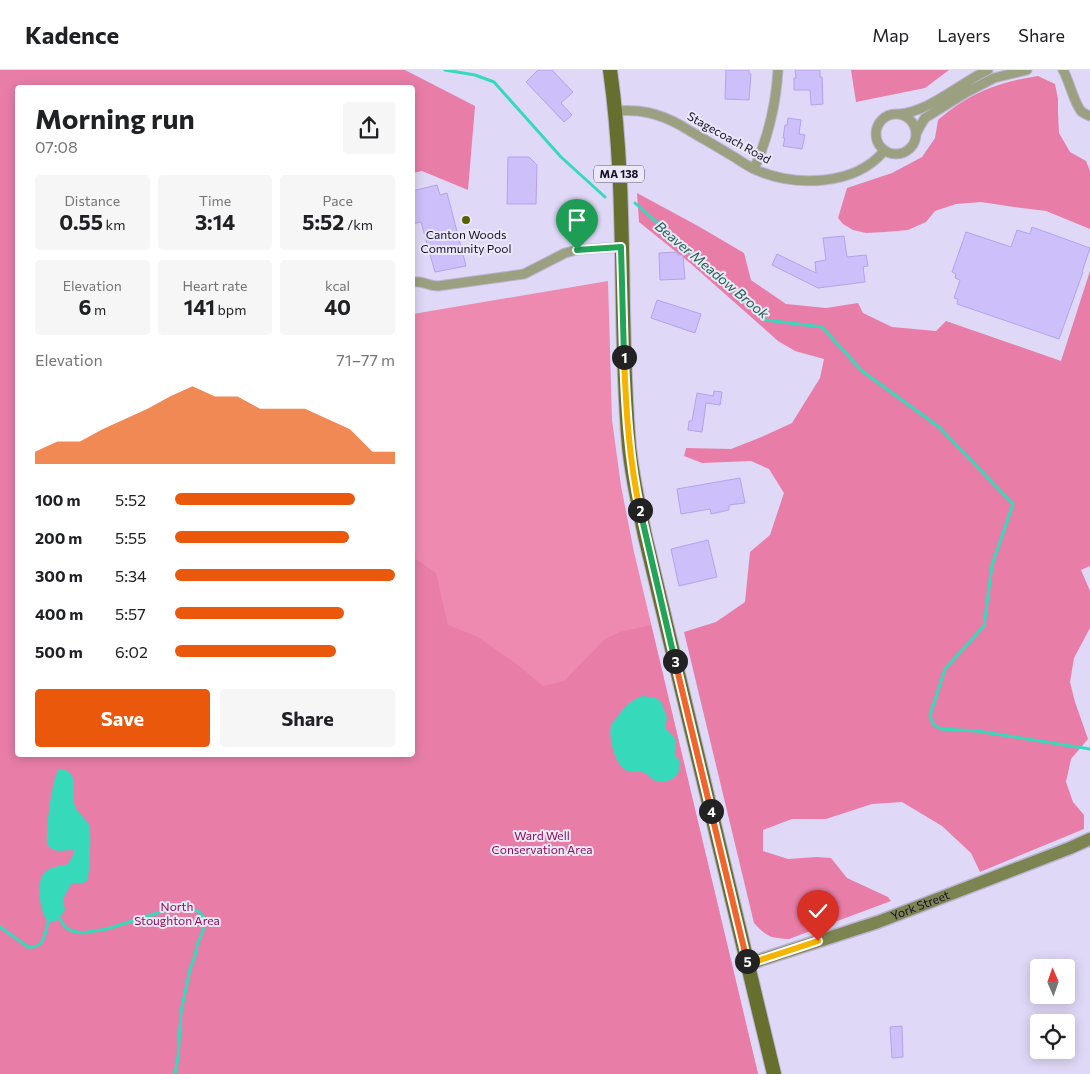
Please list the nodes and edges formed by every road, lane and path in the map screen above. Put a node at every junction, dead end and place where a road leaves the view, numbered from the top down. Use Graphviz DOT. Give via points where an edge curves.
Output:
graph roads {
  1 [pos="610,70"];
  2 [pos="778,70"];
  3 [pos="988,70"];
  4 [pos="1027,70"];
  5 [pos="1063,70"];
  6 [pos="615,110"];
  7 [pos="896,114"];
  8 [pos="1090,116"];
  9 [pos="916,134"];
  10 [pos="884,151"];
  11 [pos="754,169"];
  12 [pos="621,247"];
  13 [pos="415,282"];
  14 [pos="1090,839"];
  15 [pos="748,964"];
  16 [pos="774,1074"];
  1 -- 6 [label="main road, MA 138"];
  2 -- 11 [label="street" via="774,107"];
  3 -- 7 [label="street" via="924,107"];
  4 -- 9 [label="street" via="994,78 967,92 925,118"];
  5 -- 8 [label="street" via="1078,108"];
  6 -- 11 [label="street, Stagecoach Road" via="642,111 667,118"];
  6 -- 12 [label="main road, MA 138"];
  7 -- 9 [label="street" via="910,120"];
  7 -- 10 [label="street" via="878,124 876,140"];
  9 -- 10 [label="street" via="914,143 905,153"];
  10 -- 11 [label="street, Stagecoach Road" via="866,167 843,177 794,180"];
  12 -- 13 [label="street" via="565,253 514,276 438,286"];
  12 -- 15 [label="main road, MA 138" via="626,404 633,478"];
  14 -- 15 [label="street, York Street" via="878,922"];
  15 -- 16 [label="main road, MA 138"];
}
